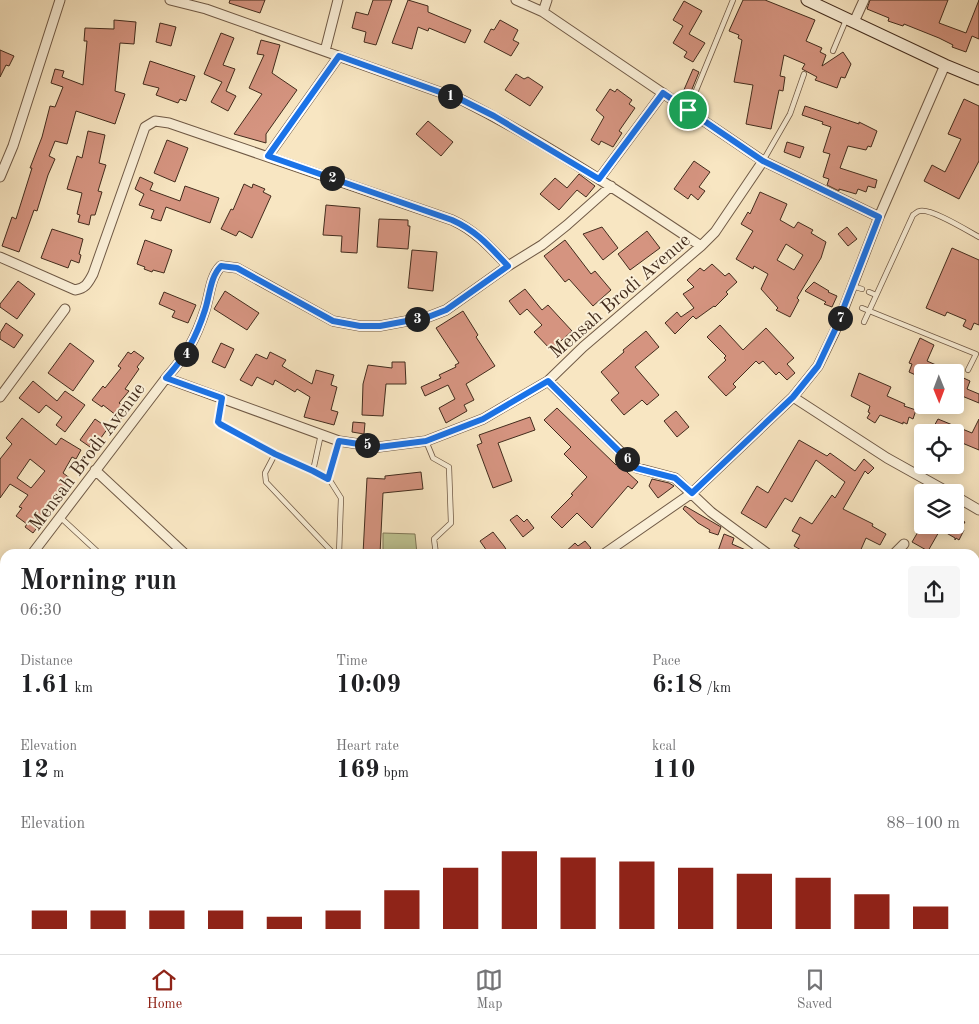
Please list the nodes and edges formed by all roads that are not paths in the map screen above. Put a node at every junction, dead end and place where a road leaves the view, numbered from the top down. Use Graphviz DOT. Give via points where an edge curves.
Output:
graph roads {
  1 [pos="60,0"];
  2 [pos="170,0"];
  3 [pos="338,0"];
  4 [pos="516,0"];
  5 [pos="546,0"];
  6 [pos="733,0"];
  7 [pos="807,0"];
  8 [pos="864,0"];
  9 [pos="543,12"];
  10 [pos="850,21"];
  11 [pos="326,51"];
  12 [pos="833,51"];
  13 [pos="339,56"];
  14 [pos="945,65"];
  15 [pos="804,74"];
  16 [pos="979,78"];
  17 [pos="663,93"];
  18 [pos="688,110"];
  19 [pos="268,156"];
  20 [pos="763,161"];
  21 [pos="0,178"];
  22 [pos="599,179"];
  23 [pos="611,186"];
  24 [pos="879,217"];
  25 [pos="979,237"];
  26 [pos="701,246"];
  27 [pos="0,257"];
  28 [pos="508,266"];
  29 [pos="869,292"];
  30 [pos="876,296"];
  31 [pos="862,308"];
  32 [pos="64,309"];
  33 [pos="869,311"];
  34 [pos="864,322"];
  35 [pos="968,370"];
  36 [pos="166,378"];
  37 [pos="548,381"];
  38 [pos="0,397"];
  39 [pos="793,397"];
  40 [pos="222,398"];
  41 [pos="321,434"];
  42 [pos="339,441"];
  43 [pos="426,441"];
  44 [pos="275,454"];
  45 [pos="95,470"];
  46 [pos="313,471"];
  47 [pos="328,479"];
  48 [pos="934,484"];
  49 [pos="692,493"];
  50 [pos="964,501"];
  51 [pos="979,510"];
  52 [pos="60,516"];
  53 [pos="904,544"];
  54 [pos="36,549"];
  55 [pos="95,549"];
  56 [pos="180,549"];
  57 [pos="329,549"];
  58 [pos="339,549"];
  59 [pos="435,549"];
  60 [pos="611,549"];
  61 [pos="761,549"];
  62 [pos="899,549"];
  1 -- 21 [label="street"];
  2 -- 11 [label="street" via="206,9"];
  3 -- 11 [label="street"];
  4 -- 9 [label="street"];
  5 -- 9 [label="street"];
  6 -- 18 [label="lane"];
  7 -- 10 [label="street"];
  8 -- 10 [label="street"];
  9 -- 17 [label="street"];
  10 -- 12 [label="lane"];
  10 -- 14 [label="street"];
  11 -- 13 [label="street"];
  13 -- 19 [label="street"];
  13 -- 22 [label="street" via="462,100"];
  14 -- 16 [label="street"];
  14 -- 24 [label="street"];
  15 -- 20 [label="lane" via="790,114"];
  17 -- 18 [label="street"];
  17 -- 22 [label="street"];
  18 -- 20 [label="street"];
  19 -- 27 [label="street" via="155,121 145,127 88,284 75,290"];
  19 -- 28 [label="street" via="467,226"];
  20 -- 24 [label="street"];
  20 -- 26 [label="street, Mensah Brodi Avenue" via="715,232"];
  22 -- 23 [label="street"];
  23 -- 26 [label="street"];
  23 -- 28 [label="street" via="542,245"];
  24 -- 39 [label="street" via="850,302 818,366"];
  25 -- 30 [label="lane" via="930,212 920,211 913,215"];
  26 -- 37 [label="street, Mensah Brodi Avenue"];
  28 -- 36 [label="street" via="446,310 428,317 380,326 333,321 237,268 221,266 215,272 194,339"];
  29 -- 30 [label="lane"];
  30 -- 33 [label="lane"];
  31 -- 33 [label="lane"];
  32 -- 38 [label="street"];
  33 -- 34 [label="lane"];
  33 -- 35 [label="lane" via="976,354"];
  36 -- 40 [label="street, Mensah Brodi Avenue"];
  36 -- 45 [label="street, Mensah Brodi Avenue"];
  37 -- 43 [label="street, Mensah Brodi Avenue" via="483,419"];
  37 -- 49 [label="street" via="636,468 675,478"];
  39 -- 48 [label="street"];
  39 -- 49 [label="street"];
  40 -- 41 [label="street, Mensah Brodi Avenue"];
  40 -- 44 [label="lane" via="218,422"];
  41 -- 42 [label="street, Mensah Brodi Avenue"];
  41 -- 46 [label="lane"];
  42 -- 43 [label="street, Mensah Brodi Avenue" via="379,447"];
  42 -- 47 [label="lane"];
  43 -- 59 [label="lane" via="433,458 449,467 451,523 434,539"];
  44 -- 46 [label="lane"];
  44 -- 57 [label="lane" via="265,473 266,482"];
  45 -- 52 [label="street, Mensah Brodi Avenue"];
  45 -- 56 [label="street"];
  46 -- 47 [label="lane"];
  47 -- 58 [label="lane" via="341,498"];
  49 -- 60 [label="street"];
  49 -- 61 [label="street" via="711,512"];
  50 -- 51 [label="street"];
  52 -- 54 [label="street, Mensah Brodi Avenue"];
  52 -- 55 [label="lane"];
  53 -- 62 [label="street"];
}
